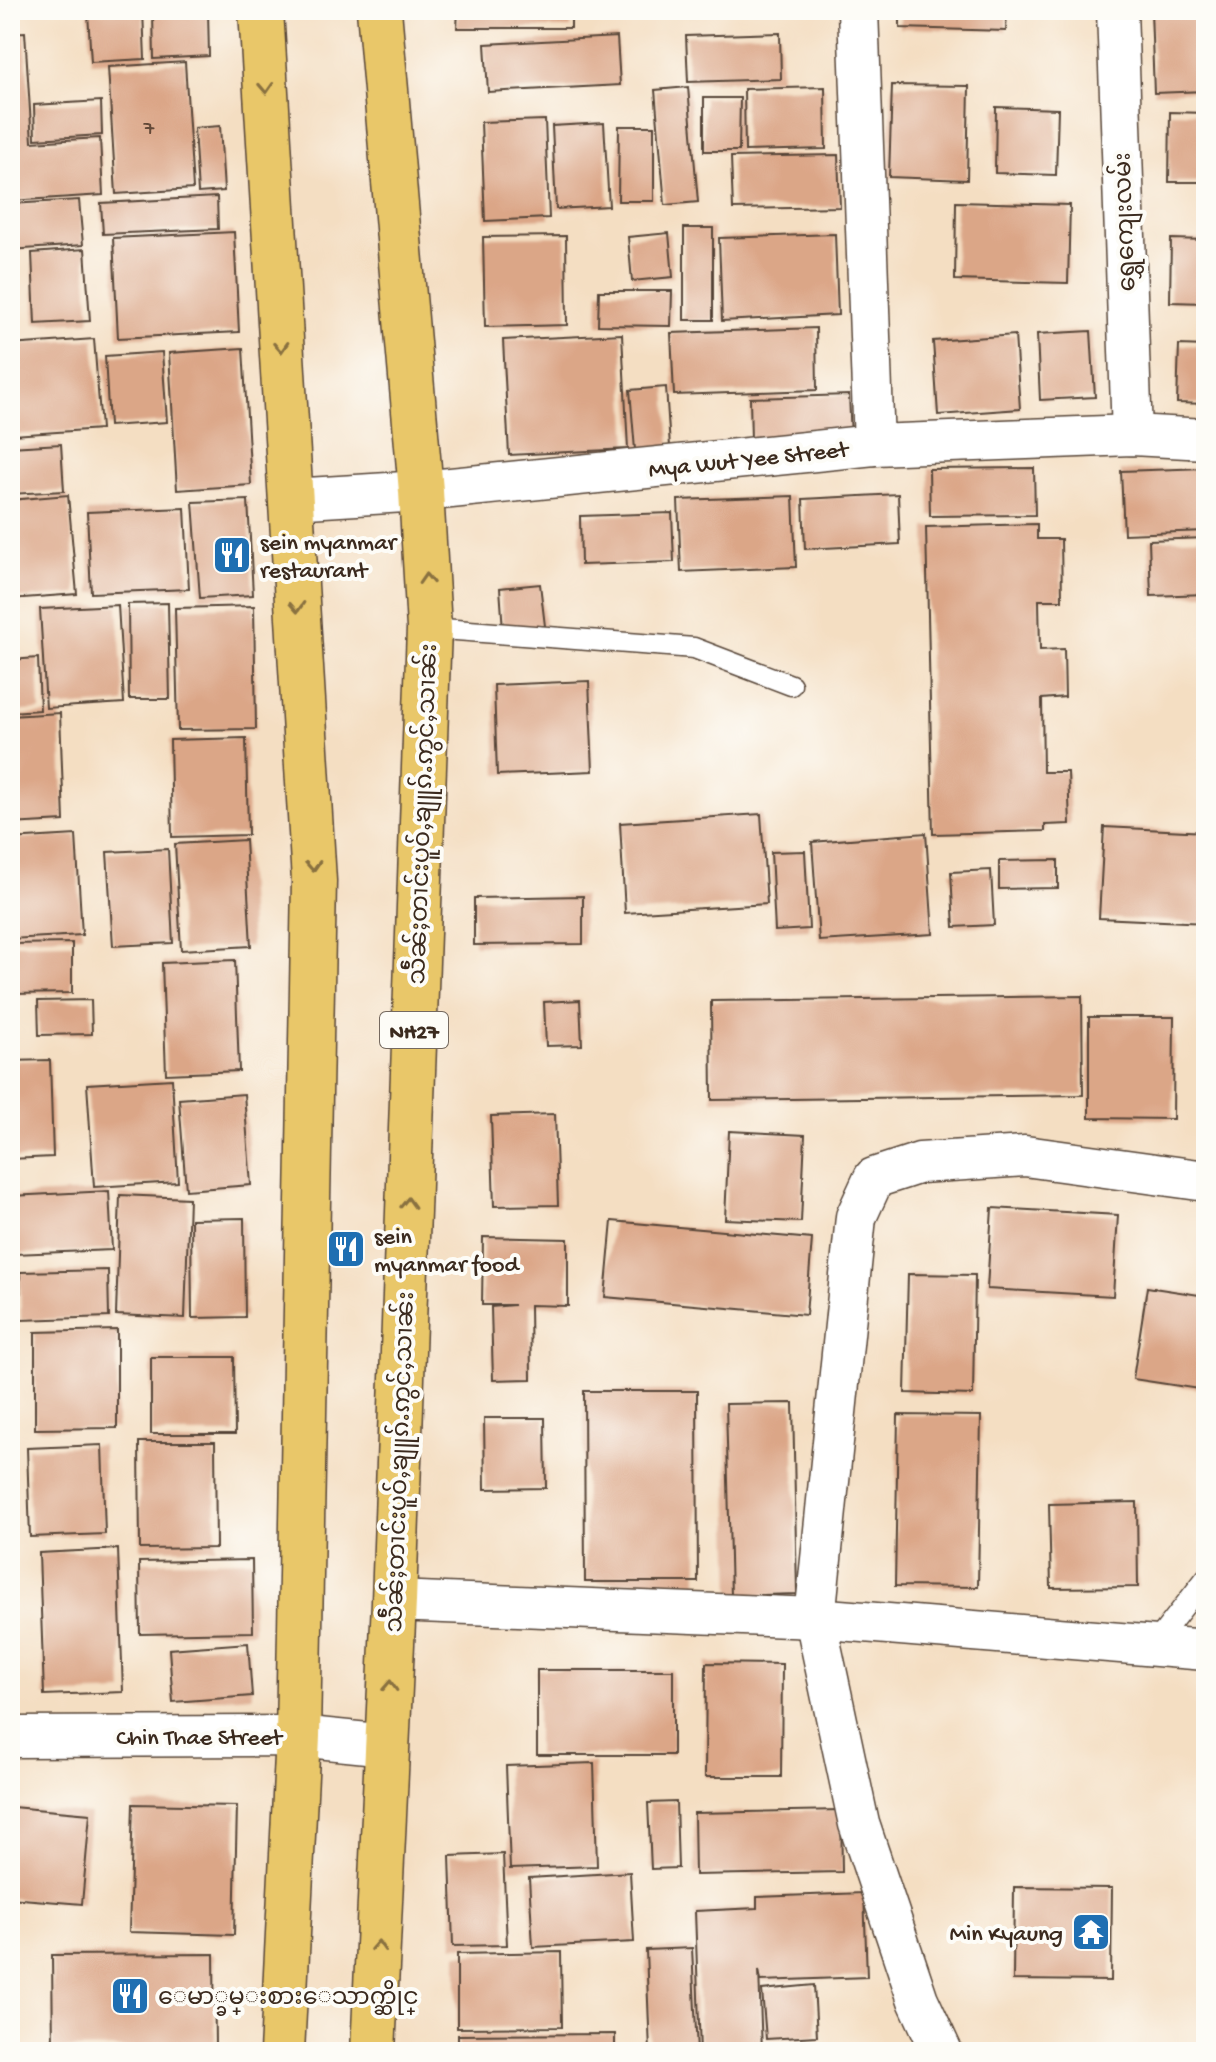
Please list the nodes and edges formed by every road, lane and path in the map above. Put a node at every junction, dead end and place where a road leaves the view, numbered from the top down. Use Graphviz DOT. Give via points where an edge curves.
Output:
graph roads {
  1 [pos="261,10"];
  2 [pos="379,10"];
  3 [pos="858,10"];
  4 [pos="1117,10"];
  5 [pos="1132,435"];
  6 [pos="1206,439"];
  7 [pos="874,445"];
  8 [pos="421,491"];
  9 [pos="291,499"];
  10 [pos="429,628"];
  11 [pos="791,685"];
  12 [pos="1206,1181"];
  13 [pos="1206,1578"];
  14 [pos="394,1601"];
  15 [pos="815,1618"];
  16 [pos="1153,1646"];
  17 [pos="1206,1650"];
  18 [pos="298,1736"];
  19 [pos="10,1737"];
  20 [pos="387,1745"];
  21 [pos="282,2052"];
  22 [pos="373,2052"];
  23 [pos="942,2052"];
  1 -- 9 [label="highway, one-way"];
  2 -- 8 [label="highway, သဵႅၼ်ႈတၢင်းပူဝ်ႇၶျူၵ်ႉဢွင်ႇသၢၼ်း / NH27"];
  3 -- 7 [label="street"];
  4 -- 5 [label="street, ရွှေကျေးလမ်း"];
  5 -- 6 [label="street, Mya Wut Yee Street"];
  5 -- 7 [label="street, Mya Wut Yee Street"];
  7 -- 8 [label="street, Mya Wut Yee Street"];
  8 -- 9 [label="street, Mya Wut Yee Street"];
  10 -- 8 [label="highway, သဵႅၼ်ႈတၢင်းပူဝ်ႇၶျူၵ်ႉဢွင်ႇသၢၼ်း / NH27, one-way"];
  9 -- 18 [label="highway, one-way" via="314,881"];
  10 -- 11 [label="lane" via="694,648"];
  14 -- 10 [label="highway, သဵႅၼ်ႈတၢင်းပူဝ်ႇၶျူၵ်ႉဢွင်ႇသၢၼ်း / NH27, one-way"];
  12 -- 15 [label="street" via="1025,1156 920,1163 874,1178 856,1217"];
  13 -- 16 [label="lane"];
  14 -- 15 [label="street"];
  20 -- 14 [label="highway, သဵႅၼ်ႈတၢင်းပူဝ်ႇၶျူၵ်ႉဢွင်ႇသၢၼ်း / NH27, one-way"];
  15 -- 16 [label="street"];
  15 -- 23 [label="street" via="859,1824 918,2000"];
  16 -- 17 [label="street"];
  18 -- 19 [label="street, Chin Thae Street"];
  18 -- 20 [label="street, Chin Thae Street"];
  18 -- 21 [label="highway"];
  22 -- 20 [label="highway, သဵႅၼ်ႈတၢင်းပူဝ်ႇၶျူၵ်ႉဢွင်ႇသၢၼ်း / NH27, one-way"];
}
